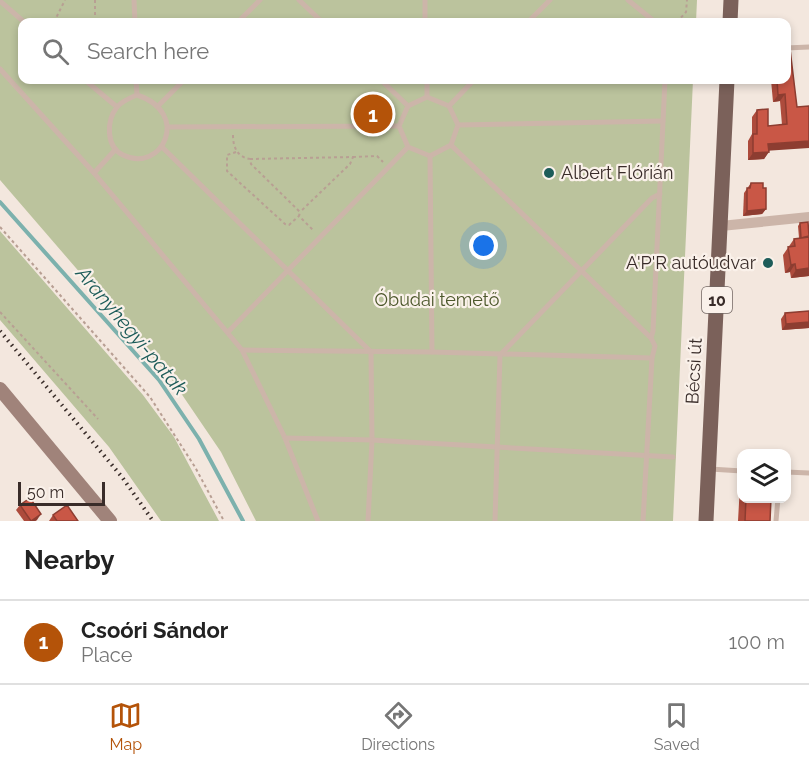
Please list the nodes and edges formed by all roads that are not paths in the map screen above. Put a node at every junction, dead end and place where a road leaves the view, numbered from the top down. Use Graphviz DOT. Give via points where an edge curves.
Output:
graph roads {
  1 [pos="134,0"];
  2 [pos="260,0"];
  3 [pos="299,0"];
  4 [pos="425,0"];
  5 [pos="550,0"];
  6 [pos="628,0"];
  7 [pos="731,0"];
  8 [pos="0,1"];
  9 [pos="19,18"];
  10 [pos="135,18"];
  11 [pos="242,18"];
  12 [pos="318,18"];
  13 [pos="425,18"];
  14 [pos="532,18"];
  15 [pos="650,18"];
  16 [pos="730,18"];
  17 [pos="809,47"];
  18 [pos="791,48"];
  19 [pos="0,69"];
  20 [pos="91,84"];
  21 [pos="136,84"];
  22 [pos="180,84"];
  23 [pos="385,84"];
  24 [pos="427,84"];
  25 [pos="470,84"];
  26 [pos="665,84"];
  27 [pos="727,84"];
  28 [pos="137,95"];
  29 [pos="427,97"];
  30 [pos="158,106"];
  31 [pos="408,106"];
  32 [pos="449,106"];
  33 [pos="117,107"];
  34 [pos="663,121"];
  35 [pos="458,125"];
  36 [pos="399,126"];
  37 [pos="168,127"];
  38 [pos="451,145"];
  39 [pos="162,147"];
  40 [pos="408,147"];
  41 [pos="115,150"];
  42 [pos="430,156"];
  43 [pos="94,173"];
  44 [pos="660,194"];
  45 [pos="809,217"];
  46 [pos="721,225"];
  47 [pos="582,271"];
  48 [pos="287,272"];
  49 [pos="228,332"];
  50 [pos="651,338"];
  51 [pos="242,350"];
  52 [pos="371,352"];
  53 [pos="432,352"];
  54 [pos="500,355"];
  55 [pos="652,358"];
  56 [pos="0,388"];
  57 [pos="285,438"];
  58 [pos="372,441"];
  59 [pos="497,449"];
  60 [pos="648,454"];
  61 [pos="673,457"];
  62 [pos="709,469"];
  63 [pos="737,471"];
  64 [pos="791,472"];
  65 [pos="809,473"];
  66 [pos="778,503"];
  67 [pos="110,521"];
  68 [pos="318,521"];
  69 [pos="368,521"];
  70 [pos="495,521"];
  71 [pos="643,521"];
  72 [pos="706,521"];
  73 [pos="776,521"];
  1 -- 10 [label="lane"];
  2 -- 11 [label="lane"];
  3 -- 12 [label="lane"];
  4 -- 13 [label="lane"];
  5 -- 14 [label="lane"];
  6 -- 15 [label="lane"];
  7 -- 16 [label="main road"];
  8 -- 9 [label="lane"];
  17 -- 18 [label="lane"];
  19 -- 43 [label="lane"];
  20 -- 33 [label="lane"];
  21 -- 28 [label="lane"];
  22 -- 30 [label="lane"];
  23 -- 31 [label="lane"];
  24 -- 29 [label="lane"];
  25 -- 32 [label="lane"];
  26 -- 34 [label="lane"];
  27 -- 46 [label="main road, Bécsi út / 10"];
  28 -- 30 [label="lane"];
  28 -- 33 [label="lane"];
  29 -- 31 [label="lane"];
  29 -- 32 [label="lane"];
  30 -- 37 [label="lane"];
  31 -- 36 [label="lane"];
  32 -- 35 [label="lane"];
  33 -- 41 [label="lane" via="109,129"];
  34 -- 35 [label="lane"];
  34 -- 44 [label="lane"];
  35 -- 38 [label="lane"];
  36 -- 37 [label="lane"];
  36 -- 40 [label="lane"];
  37 -- 39 [label="lane"];
  38 -- 42 [label="lane"];
  38 -- 47 [label="lane"];
  39 -- 41 [label="lane" via="150,156 136,159"];
  39 -- 48 [label="lane"];
  40 -- 42 [label="lane"];
  40 -- 48 [label="lane"];
  41 -- 43 [label="lane"];
  42 -- 53 [label="lane"];
  43 -- 49 [label="lane"];
  44 -- 47 [label="lane"];
  44 -- 50 [label="lane"];
  45 -- 46 [label="street"];
  46 -- 62 [label="main road, Bécsi út / 10"];
  47 -- 50 [label="lane"];
  47 -- 54 [label="lane"];
  48 -- 49 [label="lane"];
  48 -- 52 [label="lane"];
  49 -- 51 [label="lane"];
  50 -- 55 [label="lane" via="655,346"];
  51 -- 52 [label="lane"];
  51 -- 57 [label="lane"];
  52 -- 53 [label="lane"];
  52 -- 58 [label="lane"];
  53 -- 54 [label="lane"];
  54 -- 55 [label="lane"];
  54 -- 59 [label="lane"];
  55 -- 60 [label="lane"];
  56 -- 67 [label="street"];
  57 -- 58 [label="lane"];
  57 -- 68 [label="lane"];
  58 -- 59 [label="lane"];
  58 -- 69 [label="lane"];
  59 -- 60 [label="lane"];
  59 -- 70 [label="lane"];
  60 -- 61 [label="lane"];
  60 -- 71 [label="lane"];
  62 -- 63 [label="lane"];
  62 -- 72 [label="main road, Bécsi út / 10"];
  64 -- 65 [label="lane"];
  66 -- 73 [label="lane"];
}
